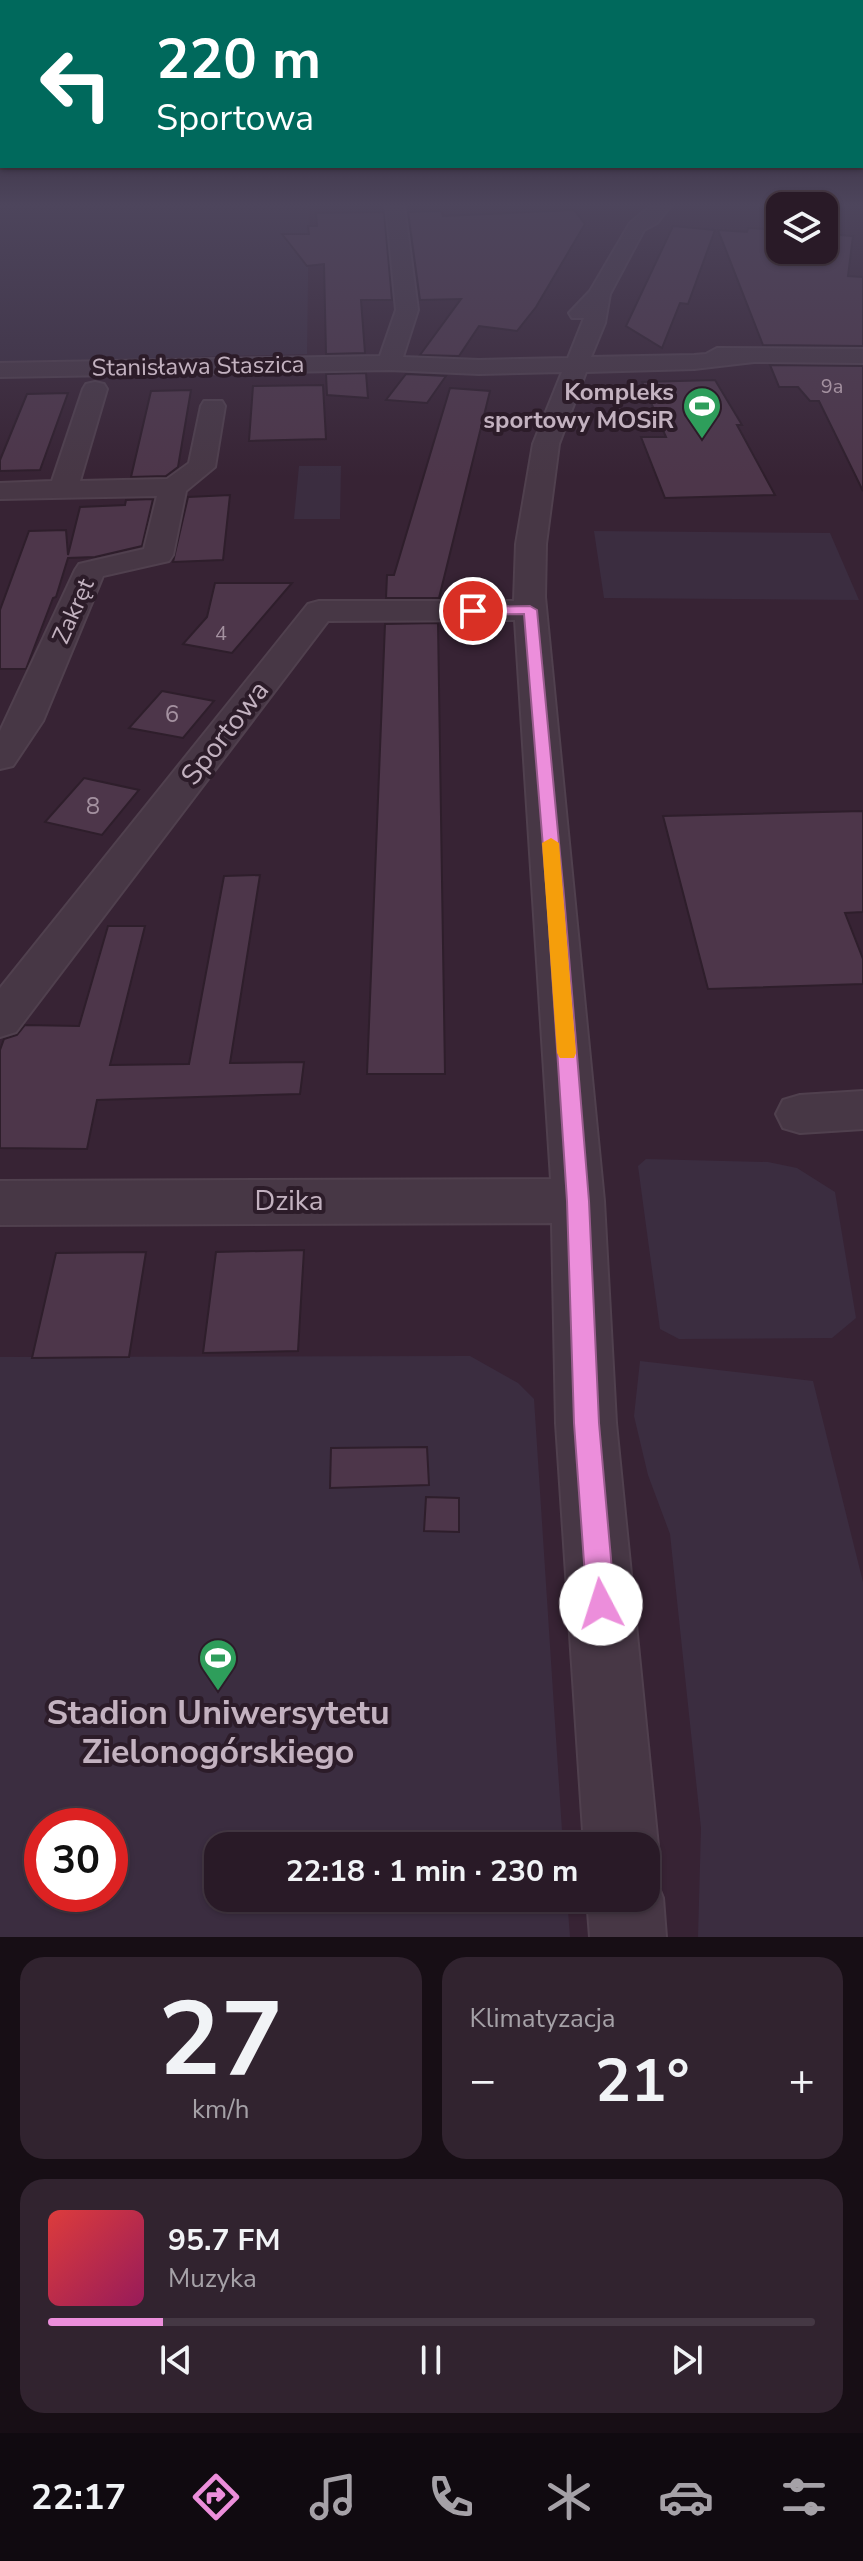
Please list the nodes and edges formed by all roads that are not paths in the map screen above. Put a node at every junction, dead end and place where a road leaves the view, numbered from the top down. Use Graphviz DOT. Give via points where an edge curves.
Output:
graph roads {
  1 [pos="405,295"];
  2 [pos="599,295"];
  3 [pos="564,353"];
  4 [pos="863,356"];
  5 [pos="393,363"];
  6 [pos="0,370"];
  7 [pos="95,389"];
  8 [pos="213,406"];
  9 [pos="173,487"];
  10 [pos="63,490"];
  11 [pos="0,491"];
  12 [pos="530,610"];
  13 [pos="0,758"];
  14 [pos="0,1020"];
  15 [pos="863,1110"];
  16 [pos="800,1114"];
  17 [pos="578,1201"];
  18 [pos="0,1203"];
  19 [pos="620,1832"];
  20 [pos="626,1912"];
  21 [pos="628,1937"];
  1 -- 5 [label="street" via="407,310"];
  2 -- 3 [label="street" via="599,308"];
  3 -- 4 [label="street, Stanisława Staszica" via="694,362"];
  3 -- 5 [label="street, Stanisława Staszica" via="479,367"];
  3 -- 12 [label="street" via="565,403 546,444 531,544"];
  5 -- 6 [label="street, Stanisława Staszica"];
  7 -- 10 [label="street"];
  8 -- 9 [label="street" via="202,467"];
  9 -- 10 [label="street"];
  9 -- 13 [label="street, Zakręt" via="158,555 90,570 25,721"];
  10 -- 11 [label="street"];
  12 -- 14 [label="street, Sportowa" via="319,611"];
  12 -- 17 [label="street"];
  15 -- 16 [label="street"];
  17 -- 18 [label="street, Dzika"];
  17 -- 19 [label="street" via="586,1423"];
  20 -- 21 [label="street"];
}
